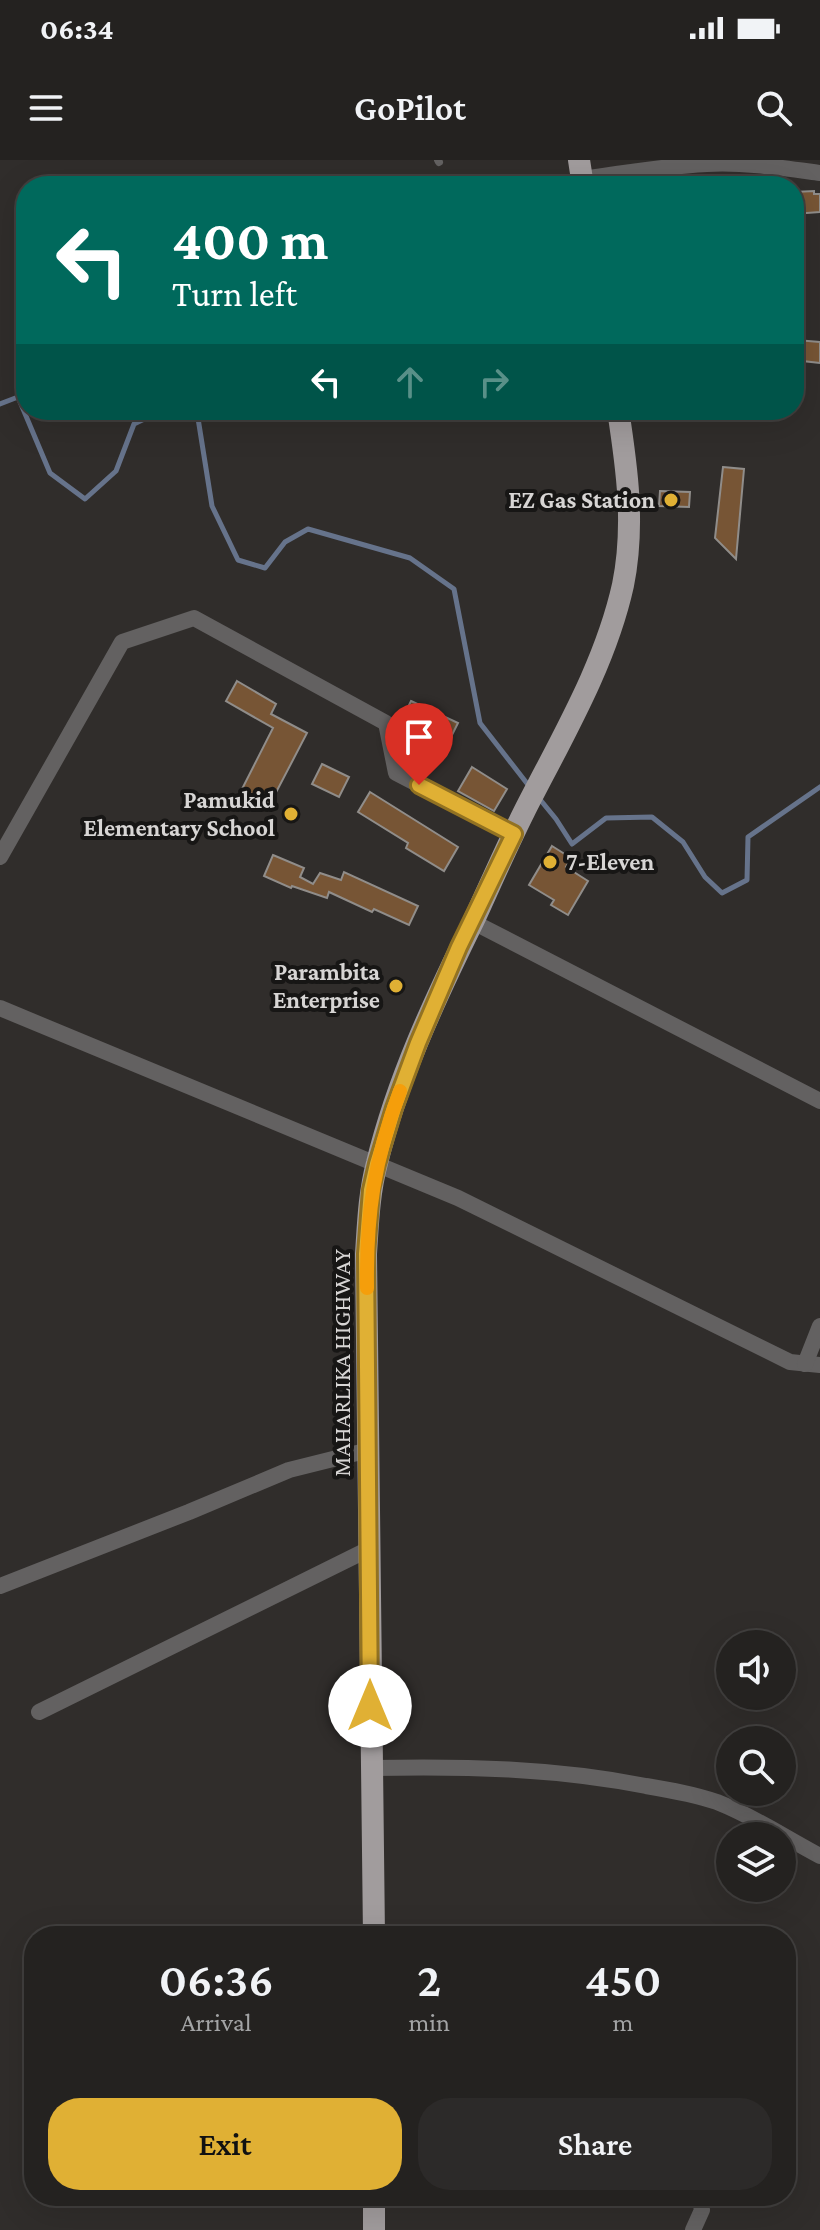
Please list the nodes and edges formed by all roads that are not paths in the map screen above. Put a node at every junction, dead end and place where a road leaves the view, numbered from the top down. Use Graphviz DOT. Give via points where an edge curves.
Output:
graph roads {
  1 [pos="820,173"];
  2 [pos="581,175"];
  3 [pos="619,420"];
  4 [pos="514,834"];
  5 [pos="0,857"];
  6 [pos="473,922"];
  7 [pos="0,1008"];
  8 [pos="820,1101"];
  9 [pos="377,1164"];
  10 [pos="820,1326"];
  11 [pos="812,1364"];
  12 [pos="369,1450"];
  13 [pos="369,1549"];
  14 [pos="0,1586"];
  15 [pos="39,1712"];
  16 [pos="371,1768"];
  17 [pos="820,1856"];
  18 [pos="374,1926"];
  19 [pos="374,2206"];
  20 [pos="701,2206"];
  21 [pos="374,2230"];
  22 [pos="693,2230"];
  1 -- 2 [label="street" via="710,163"];
  3 -- 4 [label="highway, MAHARLIKA HIGHWAY" via="630,492 623,584 597,664"];
  4 -- 5 [label="street" via="396,773 386,723 194,618 122,642"];
  4 -- 6 [label="highway, MAHARLIKA HIGHWAY"];
  6 -- 8 [label="street"];
  6 -- 9 [label="highway, MAHARLIKA HIGHWAY" via="418,1043"];
  7 -- 9 [label="street"];
  9 -- 11 [label="street" via="458,1198 790,1362"];
  9 -- 12 [label="highway, MAHARLIKA HIGHWAY" via="366,1254"];
  10 -- 11 [label="street"];
  12 -- 13 [label="highway, MAHARLIKA HIGHWAY"];
  12 -- 14 [label="street" via="289,1470"];
  13 -- 15 [label="street"];
  13 -- 16 [label="highway, MAHARLIKA HIGHWAY"];
  16 -- 17 [label="street" via="511,1769 692,1794 760,1822"];
  16 -- 18 [label="highway, MAHARLIKA HIGHWAY"];
  19 -- 21 [label="highway"];
  20 -- 22 [label="street"];
}
